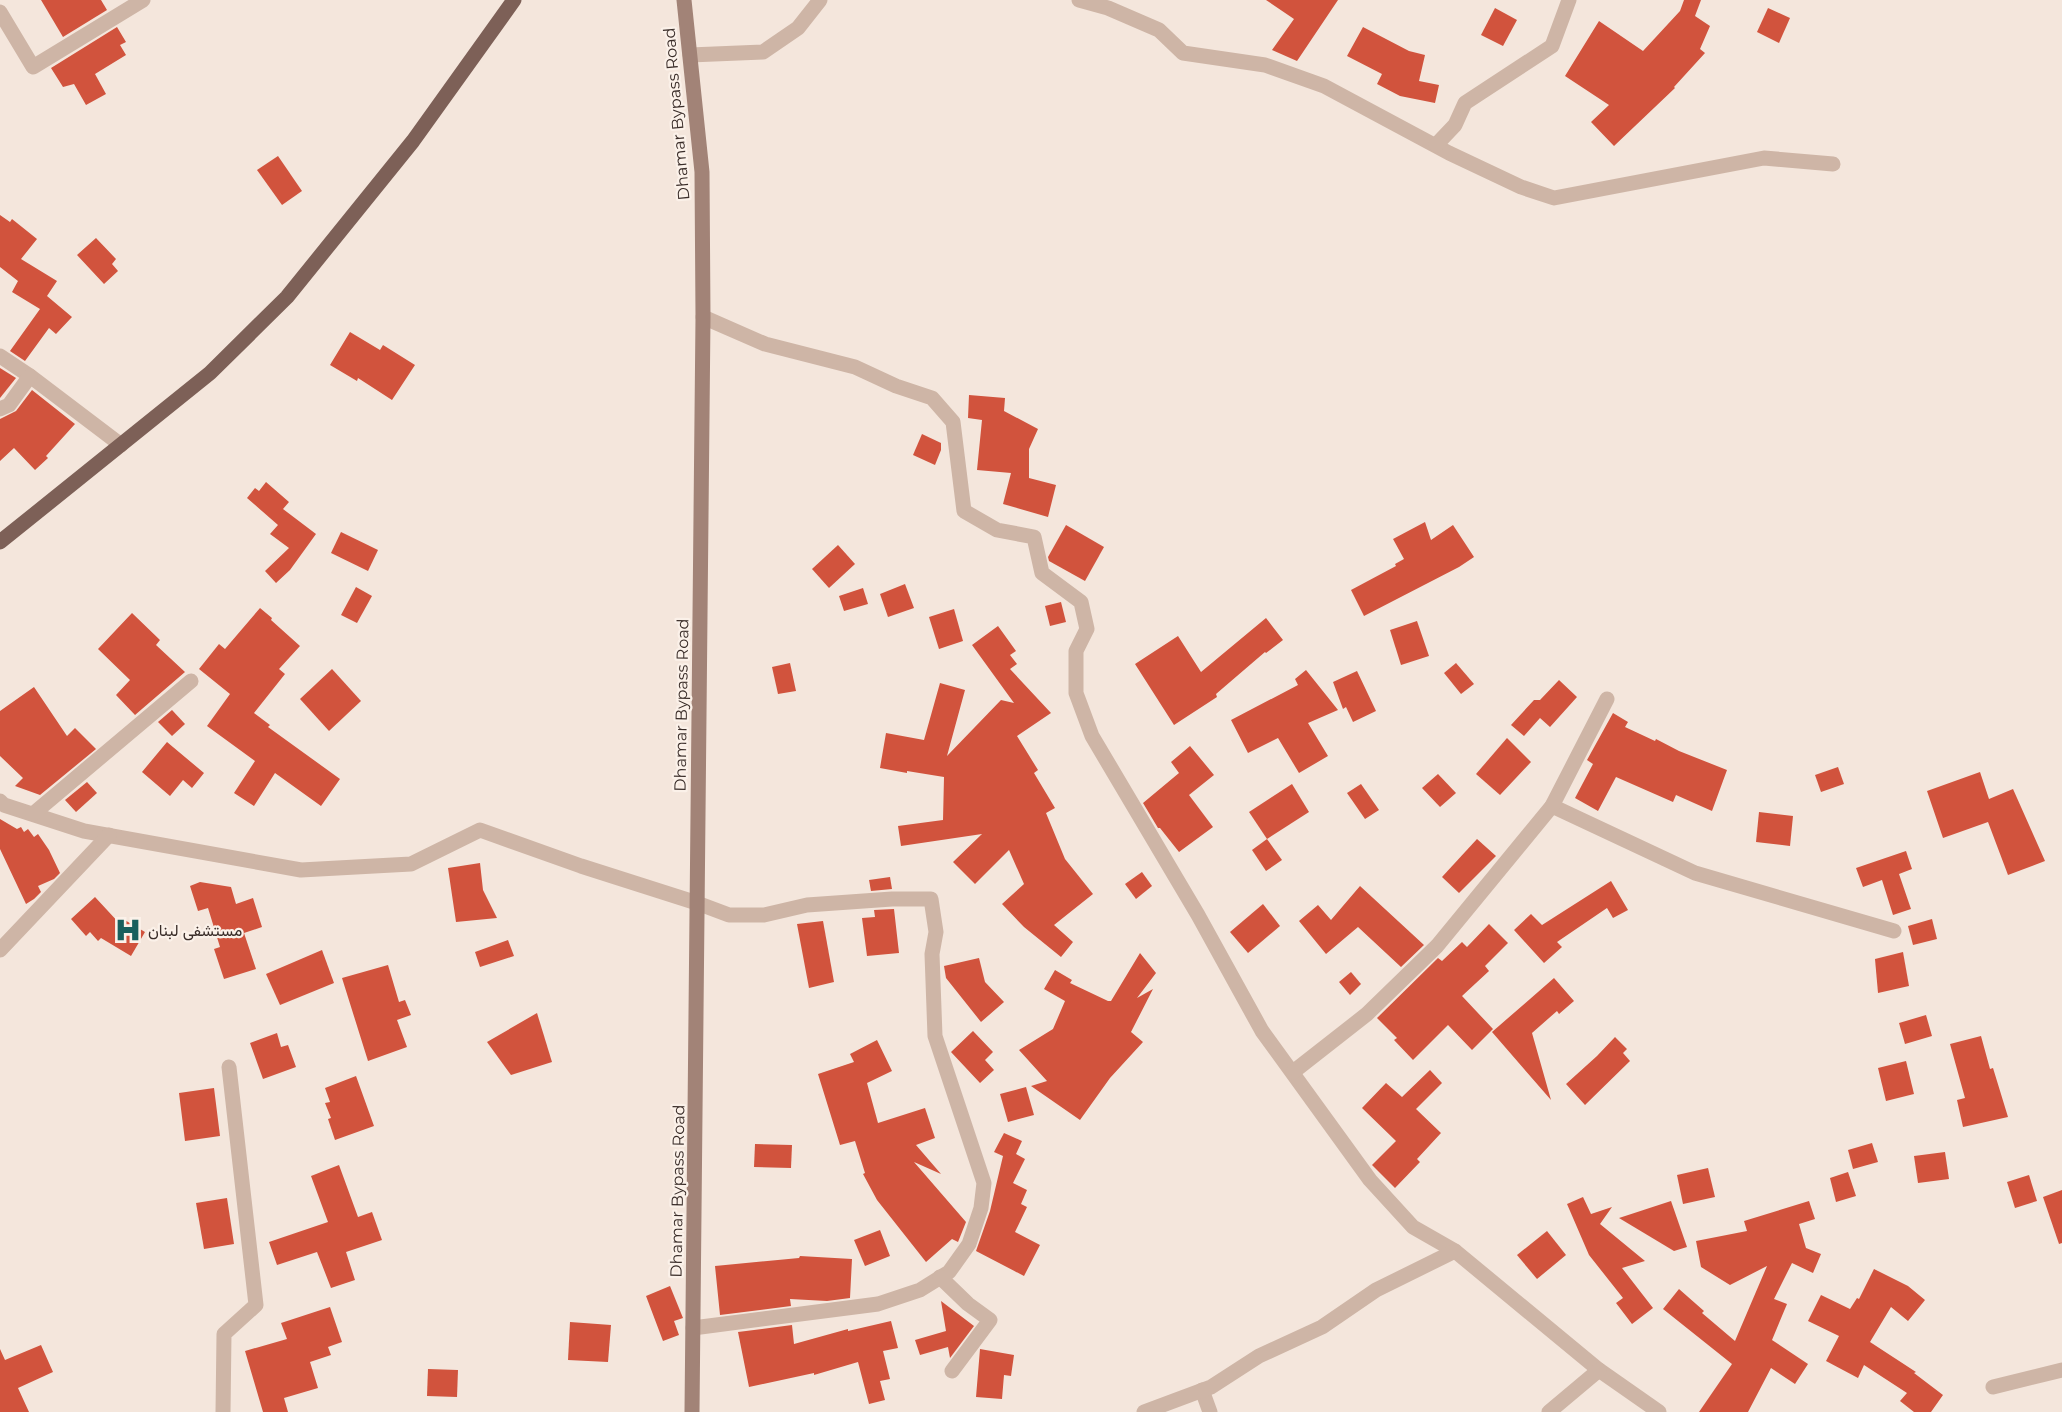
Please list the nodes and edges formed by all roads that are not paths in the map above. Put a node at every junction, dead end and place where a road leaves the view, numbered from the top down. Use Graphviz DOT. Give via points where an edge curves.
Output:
graph roads {
  1 [pos="144,0"];
  2 [pos="514,0"];
  3 [pos="684,0"];
  4 [pos="820,0"];
  5 [pos="1079,0"];
  6 [pos="1569,0"];
  7 [pos="0,12"];
  8 [pos="690,55"];
  9 [pos="1436,146"];
  10 [pos="1833,164"];
  11 [pos="703,317"];
  12 [pos="0,356"];
  13 [pos="30,376"];
  14 [pos="0,409"];
  15 [pos="121,445"];
  16 [pos="0,542"];
  17 [pos="191,681"];
  18 [pos="1607,699"];
  19 [pos="0,801"];
  20 [pos="1552,806"];
  21 [pos="33,814"];
  22 [pos="109,835"];
  23 [pos="697,903"];
  24 [pos="1894,931"];
  25 [pos="0,950"];
  26 [pos="229,1067"];
  27 [pos="1293,1072"];
  28 [pos="1455,1251"];
  29 [pos="940,1277"];
  30 [pos="693,1328"];
  31 [pos="1599,1370"];
  32 [pos="2062,1370"];
  33 [pos="952,1371"];
  34 [pos="1993,1387"];
  35 [pos="1202,1390"];
  36 [pos="223,1412"];
  37 [pos="692,1412"];
  38 [pos="1144,1412"];
  39 [pos="1210,1412"];
  40 [pos="1549,1412"];
  41 [pos="1659,1412"];
  1 -- 7 [label="street" via="33,67"];
  2 -- 15 [label="main road" via="413,141 287,297 210,373"];
  3 -- 8 [label="main road, Dhamar Bypass Road"];
  4 -- 8 [label="street" via="798,28 763,52"];
  5 -- 9 [label="street" via="1159,30 1183,53 1265,65 1324,86"];
  6 -- 9 [label="street" via="1552,46 1465,103 1455,125"];
  8 -- 11 [label="main road, Dhamar Bypass Road" via="702,172"];
  9 -- 10 [label="street" via="1521,188 1554,198 1764,158"];
  11 -- 23 [label="main road, Dhamar Bypass Road"];
  11 -- 27 [label="street" via="765,344 855,367 932,398 953,422 964,511 997,530 1034,537 1042,573 1082,602 1088,629 1076,651 1076,693 1092,736 1262,1031"];
  12 -- 13 [label="street"];
  13 -- 14 [label="street" via="9,405"];
  13 -- 15 [label="street"];
  15 -- 16 [label="main road"];
  17 -- 21 [label="street"];
  18 -- 20 [label="street"];
  19 -- 21 [label="street"];
  20 -- 24 [label="street" via="1695,873"];
  20 -- 27 [label="street" via="1437,946 1367,1014"];
  21 -- 22 [label="street"];
  22 -- 23 [label="street" via="301,870 411,864 480,830"];
  22 -- 25 [label="street"];
  23 -- 29 [label="street" via="729,915 764,915 807,905 930,898 936,932 935,1036 984,1183 981,1208 969,1244 949,1272"];
  23 -- 30 [label="main road, Dhamar Bypass Road"];
  26 -- 36 [label="street" via="256,1305 224,1334"];
  27 -- 28 [label="street" via="1377,1188 1413,1227"];
  28 -- 31 [label="street"];
  28 -- 35 [label="street" via="1376,1290 1322,1327 1259,1356"];
  29 -- 30 [label="street" via="920,1290 878,1304"];
  29 -- 33 [label="street" via="990,1320"];
  30 -- 37 [label="main road, Dhamar Bypass Road"];
  31 -- 40 [label="street"];
  31 -- 41 [label="street"];
  32 -- 34 [label="street"];
  35 -- 38 [label="street"];
  35 -- 39 [label="street"];
}
